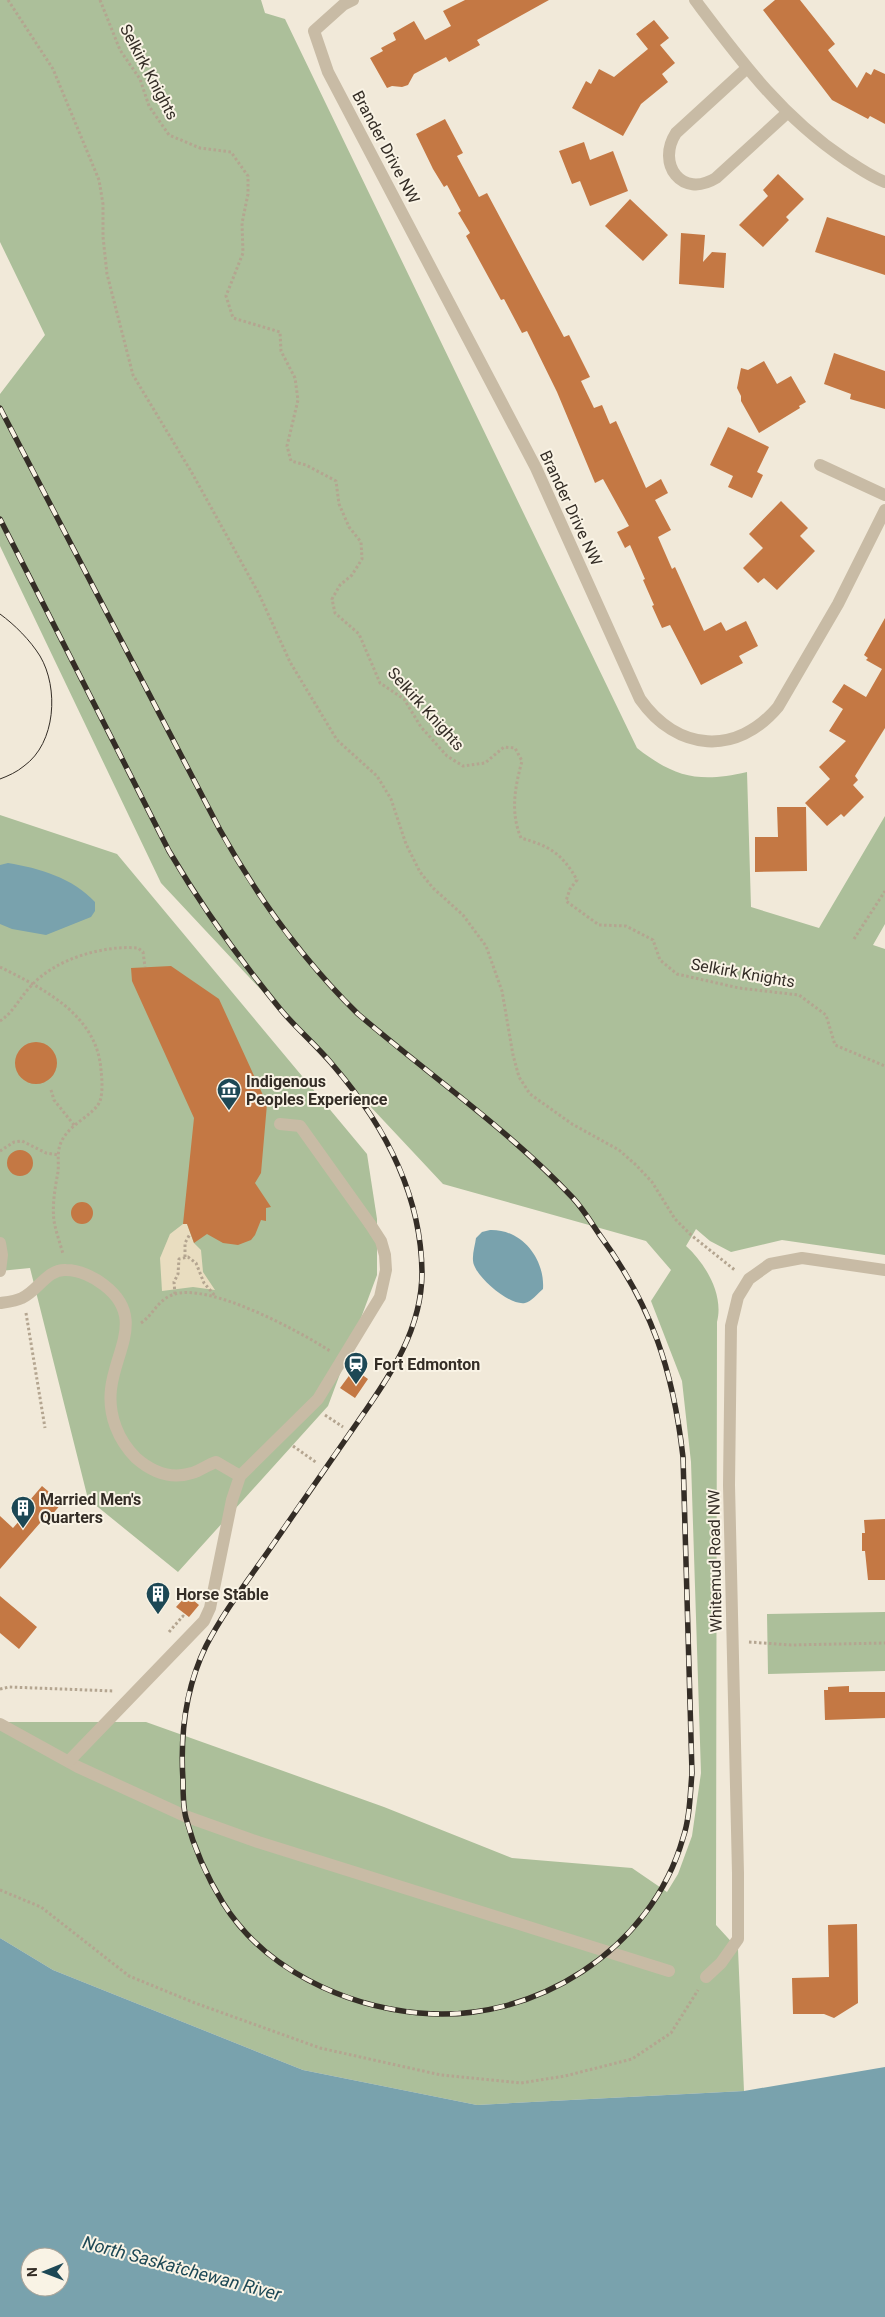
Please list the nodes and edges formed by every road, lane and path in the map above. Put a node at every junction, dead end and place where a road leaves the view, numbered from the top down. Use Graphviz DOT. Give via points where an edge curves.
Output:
graph roads {
  1 [pos="8,0"];
  2 [pos="100,0"];
  3 [pos="353,0"];
  4 [pos="695,0"];
  5 [pos="746,68"];
  6 [pos="787,113"];
  7 [pos="885,182"];
  8 [pos="820,465"];
  9 [pos="885,495"];
  10 [pos="885,510"];
  11 [pos="885,890"];
  12 [pos="854,939"];
  13 [pos="0,967"];
  14 [pos="145,967"];
  15 [pos="33,983"];
  16 [pos="0,1021"];
  17 [pos="885,1066"];
  18 [pos="51,1090"];
  19 [pos="280,1124"];
  20 [pos="74,1125"];
  21 [pos="0,1151"];
  22 [pos="58,1155"];
  23 [pos="190,1234"];
  24 [pos="0,1243"];
  25 [pos="185,1257"];
  26 [pos="67,1270"];
  27 [pos="885,1270"];
  28 [pos="0,1271"];
  29 [pos="749,1279"];
  30 [pos="175,1294"];
  31 [pos="23,1298"];
  32 [pos="216,1298"];
  33 [pos="0,1303"];
  34 [pos="126,1326"];
  35 [pos="343,1359"];
  36 [pos="327,1417"];
  37 [pos="343,1427"];
  38 [pos="45,1428"];
  39 [pos="303,1453"];
  40 [pos="317,1463"];
  41 [pos="240,1476"];
  42 [pos="197,1628"];
  43 [pos="163,1638"];
  44 [pos="733,1640"];
  45 [pos="885,1643"];
  46 [pos="0,1689"];
  47 [pos="117,1690"];
  48 [pos="0,1724"];
  49 [pos="69,1762"];
  50 [pos="0,1890"];
  51 [pos="669,1972"];
  52 [pos="706,1977"];
  1 -- 29 [label="path" via="53,69 99,180 107,274 134,376 197,482 259,594 290,662 337,740 377,776 391,799 406,844 420,872 462,915 486,946 502,991 512,1055 519,1077 530,1094 572,1124 619,1150 652,1182 675,1219 690,1235"];
  2 -- 17 [label="path, Selkirk Knights" via="120,50 140,79 149,106 169,135 200,148 231,152 248,176 242,223 243,253 226,296 233,318 280,332 281,351 295,378 298,400 287,446 291,461 336,481 339,504 349,527 361,542 362,559 352,575 340,584 332,599 335,613 359,634 380,683 404,699 421,727 448,756 463,766 485,764 504,747 516,748 522,761 516,783 515,824 521,838 545,845 568,864 577,880 566,901 599,925 626,926 653,940 660,960 677,974 739,988 799,995 826,1015 835,1044"];
  3 -- 10 [label="street, Brander Drive NW" via="314,31 328,72 536,468 640,700 660,723 688,738 718,742 746,734 769,718 824,630"];
  4 -- 5 [label="street"];
  5 -- 6 [label="street"];
  5 -- 6 [label="street" via="676,133 669,148 670,164 680,180 703,185 716,178"];
  6 -- 7 [label="street" via="831,150"];
  8 -- 9 [label="street"];
  11 -- 12 [label="path"];
  13 -- 15 [label="path"];
  14 -- 15 [label="path" via="143,952 131,947 67,959"];
  15 -- 16 [label="path"];
  15 -- 20 [label="path" via="82,1021 97,1048 102,1073 100,1101"];
  18 -- 20 [label="path" via="54,1100"];
  19 -- 35 [label="street" via="300,1126 370,1224 385,1255 380,1297"];
  20 -- 22 [label="path" via="62,1139"];
  21 -- 22 [label="path" via="22,1141"];
  22 -- 26 [label="path" via="54,1221"];
  23 -- 25 [label="path" via="185,1243"];
  24 -- 28 [label="street"];
  25 -- 30 [label="path" via="179,1259"];
  25 -- 32 [label="path" via="196,1263 204,1283"];
  26 -- 31 [label="street" via="56,1271"];
  26 -- 34 [label="street" via="96,1278 112,1290 122,1307"];
  27 -- 29 [label="street, Whitemud Road NW" via="802,1258 770,1264"];
  29 -- 44 [label="street, Whitemud Road NW" via="738,1298 731,1326 729,1485"];
  30 -- 32 [label="path"];
  30 -- 34 [label="path" via="154,1307 142,1322"];
  31 -- 33 [label="street"];
  31 -- 38 [label="path"];
  32 -- 35 [label="path" via="276,1321"];
  34 -- 41 [label="street" via="124,1345 111,1388 112,1414 125,1447 154,1472 170,1476 193,1473 216,1462"];
  35 -- 41 [label="street" via="318,1399"];
  36 -- 37 [label="path"];
  39 -- 40 [label="path"];
  41 -- 42 [label="street" via="210,1608"];
  42 -- 43 [label="path" via="183,1616"];
  42 -- 49 [label="street"];
  44 -- 45 [label="path" via="791,1645"];
  44 -- 52 [label="street, Whitemud Road NW" via="738,1939"];
  46 -- 47 [label="path"];
  48 -- 49 [label="street"];
  49 -- 51 [label="street" via="185,1816 258,1842"];
  50 -- 52 [label="path" via="41,1907 129,1976 320,2048 441,2075 521,2083 632,2059 671,2032"];
}
